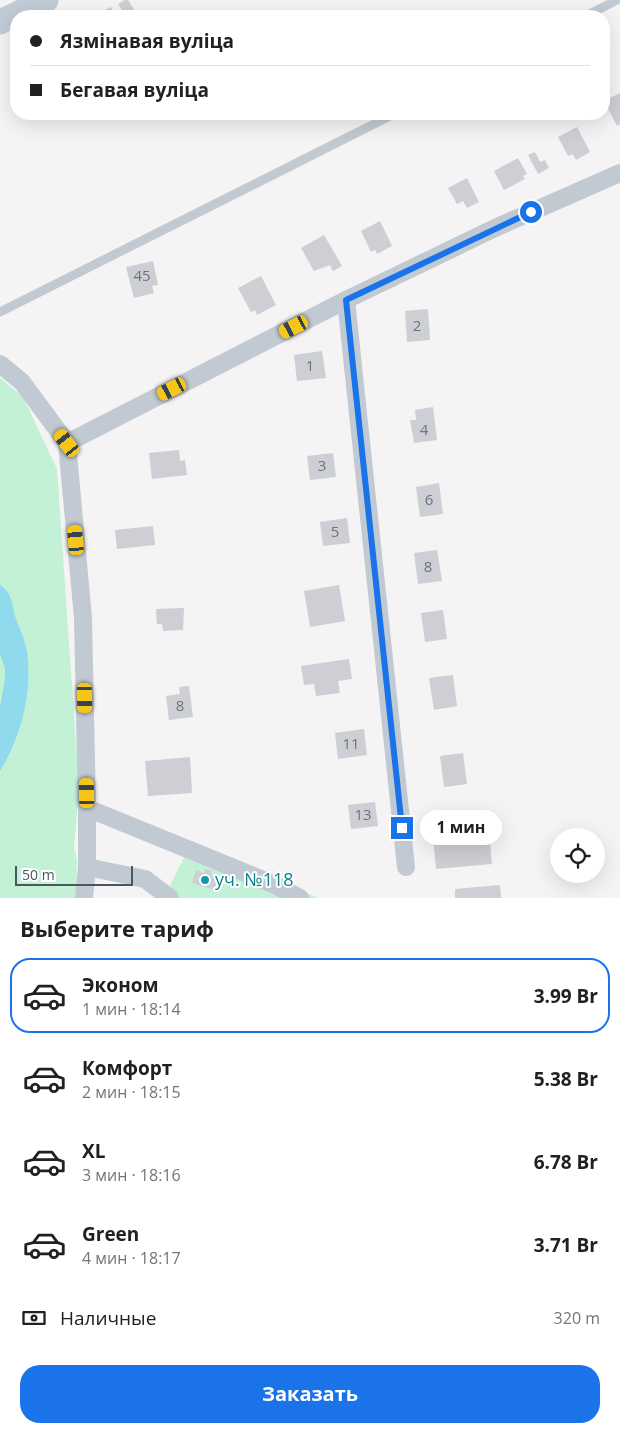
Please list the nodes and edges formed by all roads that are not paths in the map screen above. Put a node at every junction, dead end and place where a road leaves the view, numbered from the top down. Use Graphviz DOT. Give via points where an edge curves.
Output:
graph roads {
  1 [pos="46,0"];
  2 [pos="617,0"];
  3 [pos="25,10"];
  4 [pos="598,10"];
  5 [pos="382,120"];
  6 [pos="620,173"];
  7 [pos="346,300"];
  8 [pos="0,312"];
  9 [pos="0,364"];
  10 [pos="67,443"];
  11 [pos="87,808"];
  12 [pos="87,867"];
  13 [pos="406,867"];
  14 [pos="84,898"];
  15 [pos="170,898"];
  16 [pos="300,898"];
  1 -- 3 [label="street"];
  2 -- 4 [label="lane"];
  5 -- 8 [label="lane"];
  6 -- 7 [label="street" via="495,228"];
  7 -- 10 [label="street"];
  7 -- 13 [label="street"];
  9 -- 10 [label="street" via="22,382"];
  10 -- 11 [label="street" via="83,618"];
  11 -- 12 [label="street"];
  11 -- 16 [label="street"];
  12 -- 14 [label="street"];
  12 -- 15 [label="street" via="145,879"];
}
